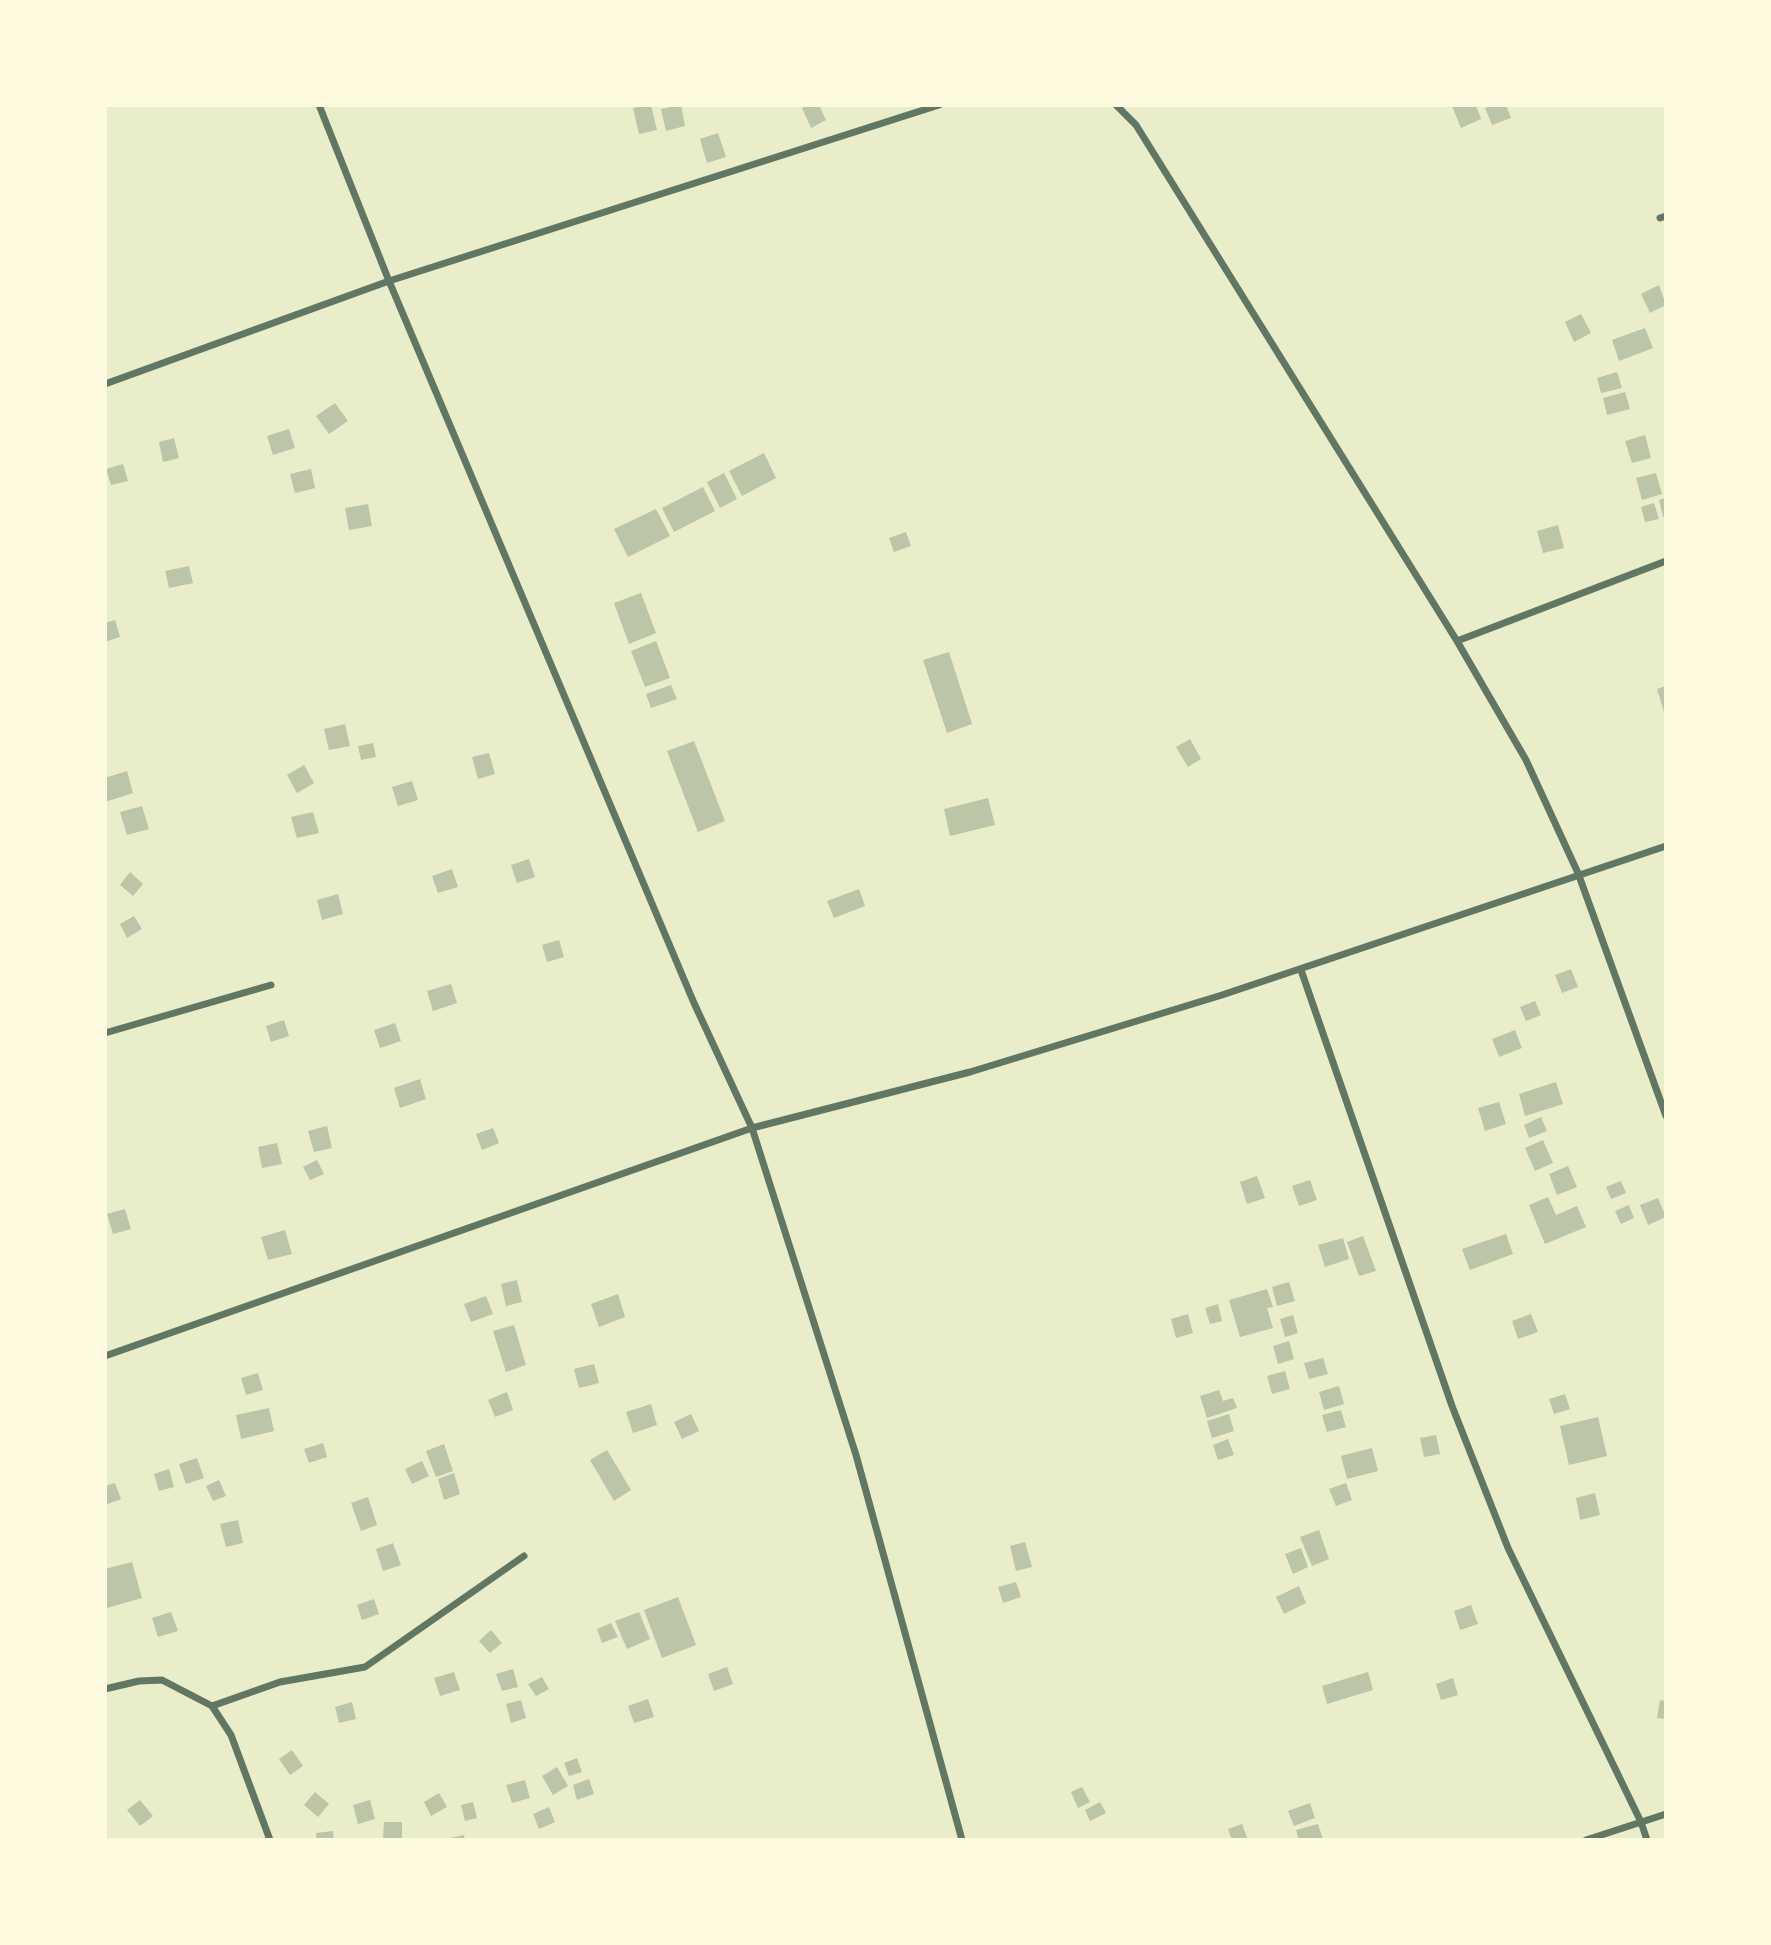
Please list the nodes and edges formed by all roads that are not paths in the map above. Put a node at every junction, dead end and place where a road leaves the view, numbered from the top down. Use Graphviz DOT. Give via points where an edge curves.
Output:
graph roads {
  1 [pos="319,105"];
  2 [pos="939,105"];
  3 [pos="1116,105"];
  4 [pos="389,281"];
  5 [pos="105,384"];
  6 [pos="1666,561"];
  7 [pos="1457,641"];
  8 [pos="1666,846"];
  9 [pos="1578,873"];
  10 [pos="1301,970"];
  11 [pos="271,985"];
  12 [pos="105,1033"];
  13 [pos="1666,1116"];
  14 [pos="752,1128"];
  15 [pos="105,1356"];
  16 [pos="524,1556"];
  17 [pos="105,1689"];
  18 [pos="212,1706"];
  19 [pos="1666,1814"];
  20 [pos="1641,1822"];
  21 [pos="270,1840"];
  22 [pos="962,1840"];
  23 [pos="1586,1840"];
  24 [pos="1647,1840"];
  1 -- 4 [label="street"];
  2 -- 4 [label="street"];
  3 -- 7 [label="street" via="1136,125"];
  4 -- 5 [label="street"];
  4 -- 14 [label="street" via="694,1003"];
  6 -- 7 [label="street"];
  7 -- 9 [label="street" via="1526,760"];
  8 -- 9 [label="street"];
  9 -- 10 [label="street"];
  9 -- 13 [label="street"];
  10 -- 14 [label="street" via="970,1072"];
  10 -- 20 [label="street" via="1452,1406 1508,1548"];
  11 -- 12 [label="street"];
  14 -- 15 [label="street"];
  14 -- 22 [label="street" via="856,1455"];
  16 -- 18 [label="street" via="365,1667 280,1682"];
  17 -- 18 [label="street" via="162,1679"];
  18 -- 21 [label="street" via="230,1735"];
  19 -- 20 [label="street"];
  20 -- 23 [label="street"];
  20 -- 24 [label="street"];
}
